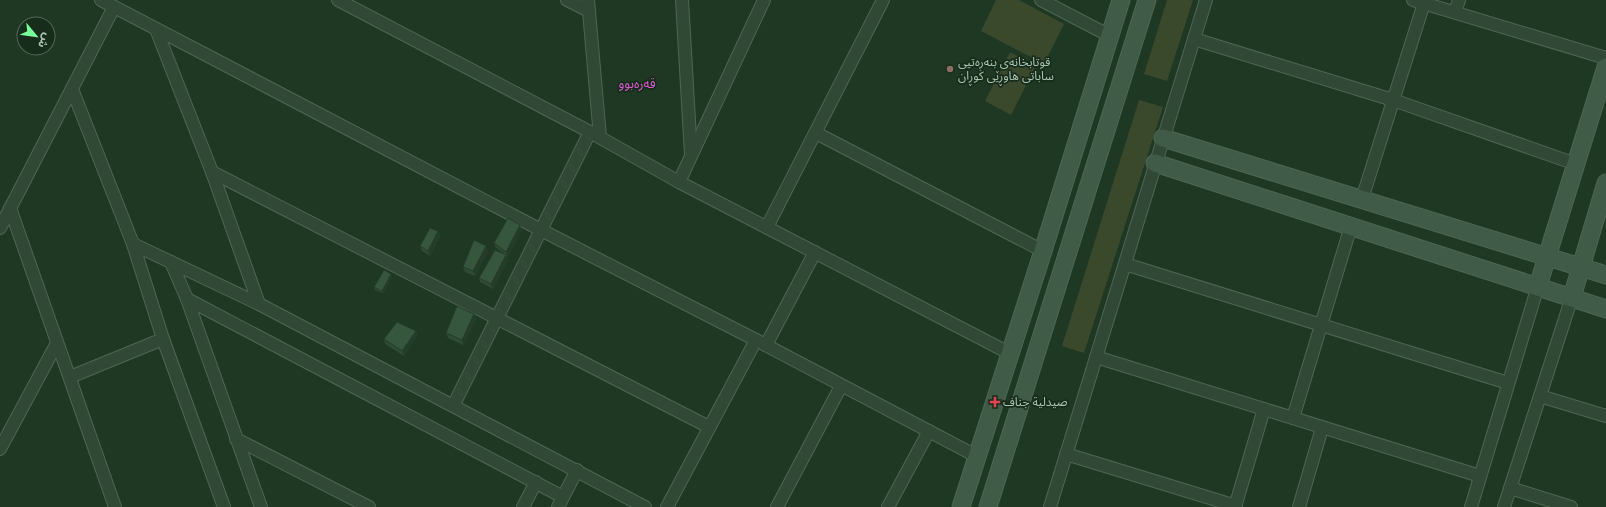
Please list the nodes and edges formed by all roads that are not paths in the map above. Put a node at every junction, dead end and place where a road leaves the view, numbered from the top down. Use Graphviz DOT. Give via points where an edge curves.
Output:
graph roads {
  1 [pos="101,0"];
  2 [pos="338,0"];
  3 [pos="567,0"];
  4 [pos="682,0"];
  5 [pos="764,0"];
  6 [pos="883,0"];
  7 [pos="1041,0"];
  8 [pos="1121,0"];
  9 [pos="1147,0"];
  10 [pos="1206,0"];
  11 [pos="1458,0"];
  12 [pos="1419,2"];
  13 [pos="589,6"];
  14 [pos="114,7"];
  15 [pos="1455,12"];
  16 [pos="156,29"];
  17 [pos="1110,36"];
  18 [pos="1194,39"];
  19 [pos="1606,58"];
  20 [pos="1606,67"];
  21 [pos="1096,80"];
  22 [pos="1121,86"];
  23 [pos="72,89"];
  24 [pos="1393,100"];
  25 [pos="816,133"];
  26 [pos="595,135"];
  27 [pos="1163,138"];
  28 [pos="691,157"];
  29 [pos="1155,163"];
  30 [pos="1576,164"];
  31 [pos="212,172"];
  32 [pos="679,182"];
  33 [pos="1606,183"];
  34 [pos="1362,199"];
  35 [pos="10,208"];
  36 [pos="1352,226"];
  37 [pos="767,227"];
  38 [pos="0,228"];
  39 [pos="541,230"];
  40 [pos="133,244"];
  41 [pos="1043,251"];
  42 [pos="815,252"];
  43 [pos="1547,256"];
  44 [pos="172,262"];
  45 [pos="1124,264"];
  46 [pos="1581,266"];
  47 [pos="1606,275"];
  48 [pos="1538,286"];
  49 [pos="1572,297"];
  50 [pos="187,299"];
  51 [pos="259,304"];
  52 [pos="1606,309"];
  53 [pos="497,318"];
  54 [pos="1322,325"];
  55 [pos="163,339"];
  56 [pos="57,343"];
  57 [pos="761,343"];
  58 [pos="1011,354"];
  59 [pos="1096,357"];
  60 [pos="70,378"];
  61 [pos="1508,383"];
  62 [pos="841,386"];
  63 [pos="1540,396"];
  64 [pos="453,406"];
  65 [pos="1264,409"];
  66 [pos="1606,416"];
  67 [pos="1293,418"];
  68 [pos="709,427"];
  69 [pos="1322,428"];
  70 [pos="929,431"];
  71 [pos="236,439"];
  72 [pos="0,449"];
  73 [pos="1066,454"];
  74 [pos="978,457"];
  75 [pos="576,470"];
  76 [pos="1480,476"];
  77 [pos="536,482"];
  78 [pos="1510,488"];
  79 [pos="560,502"];
  80 [pos="115,507"];
  81 [pos="224,507"];
  82 [pos="261,507"];
  83 [pos="369,507"];
  84 [pos="524,507"];
  85 [pos="645,507"];
  86 [pos="667,507"];
  87 [pos="778,507"];
  88 [pos="888,507"];
  89 [pos="962,507"];
  90 [pos="988,507"];
  91 [pos="1050,507"];
  92 [pos="1235,507"];
  93 [pos="1299,507"];
  94 [pos="1471,507"];
  95 [pos="1504,507"];
  96 [pos="1571,507"];
  1 -- 14 [label="street"];
  2 -- 26 [label="street"];
  3 -- 13 [label="street"];
  4 -- 28 [label="street"];
  5 -- 28 [label="street"];
  6 -- 25 [label="street"];
  7 -- 17 [label="street"];
  8 -- 17 [label="street"];
  9 -- 22 [label="street"];
  10 -- 18 [label="street"];
  11 -- 15 [label="street"];
  12 -- 15 [label="street"];
  12 -- 24 [label="street"];
  13 -- 26 [label="street"];
  14 -- 16 [label="street"];
  14 -- 23 [label="street"];
  15 -- 19 [label="street"];
  16 -- 31 [label="street"];
  16 -- 39 [label="street"];
  17 -- 21 [label="street"];
  18 -- 24 [label="street"];
  18 -- 27 [label="street"];
  20 -- 30 [label="street"];
  21 -- 22 [label="street"];
  21 -- 41 [label="street"];
  22 -- 90 [label="street"];
  23 -- 35 [label="street"];
  23 -- 40 [label="street"];
  24 -- 30 [label="street"];
  24 -- 34 [label="street"];
  25 -- 37 [label="street"];
  25 -- 41 [label="street"];
  26 -- 32 [label="street"];
  26 -- 39 [label="street"];
  27 -- 29 [label="street"];
  27 -- 34 [label="street"];
  28 -- 32 [label="street"];
  29 -- 36 [label="street"];
  29 -- 45 [label="street"];
  30 -- 43 [label="street"];
  31 -- 51 [label="street"];
  31 -- 53 [label="street"];
  32 -- 37 [label="street"];
  33 -- 46 [label="street"];
  34 -- 43 [label="street"];
  35 -- 38 [label="street"];
  35 -- 56 [label="street"];
  36 -- 48 [label="street"];
  36 -- 54 [label="street"];
  37 -- 42 [label="street"];
  39 -- 53 [label="street"];
  39 -- 57 [label="street"];
  40 -- 44 [label="street"];
  40 -- 55 [label="street"];
  41 -- 58 [label="street"];
  42 -- 57 [label="street"];
  42 -- 58 [label="street"];
  43 -- 46 [label="street"];
  43 -- 48 [label="street"];
  44 -- 50 [label="street"];
  44 -- 51 [label="street"];
  45 -- 54 [label="street"];
  45 -- 59 [label="street"];
  46 -- 47 [label="street"];
  46 -- 49 [label="street"];
  48 -- 49 [label="street"];
  48 -- 61 [label="street"];
  49 -- 52 [label="street"];
  49 -- 63 [label="street"];
  50 -- 71 [label="street"];
  50 -- 77 [label="street"];
  51 -- 64 [label="street"];
  53 -- 64 [label="street"];
  53 -- 68 [label="street"];
  54 -- 61 [label="street"];
  54 -- 67 [label="street"];
  55 -- 60 [label="street"];
  55 -- 81 [label="street"];
  56 -- 60 [label="street"];
  56 -- 72 [label="street"];
  57 -- 62 [label="street"];
  57 -- 68 [label="street"];
  58 -- 74 [label="street"];
  59 -- 65 [label="street"];
  59 -- 73 [label="street"];
  60 -- 80 [label="street"];
  61 -- 76 [label="street"];
  62 -- 70 [label="street"];
  62 -- 87 [label="street"];
  63 -- 66 [label="street"];
  63 -- 78 [label="street"];
  64 -- 75 [label="street"];
  65 -- 67 [label="street"];
  65 -- 92 [label="street"];
  67 -- 69 [label="street"];
  68 -- 86 [label="street"];
  69 -- 76 [label="street"];
  69 -- 93 [label="street"];
  70 -- 74 [label="street"];
  70 -- 88 [label="street"];
  71 -- 82 [label="street"];
  71 -- 83 [label="street"];
  73 -- 91 [label="street"];
  73 -- 92 [label="street"];
  74 -- 89 [label="street"];
  75 -- 79 [label="street"];
  75 -- 85 [label="street"];
  76 -- 94 [label="street"];
  77 -- 79 [label="street"];
  77 -- 84 [label="street"];
  78 -- 95 [label="street"];
  78 -- 96 [label="street"];
}
